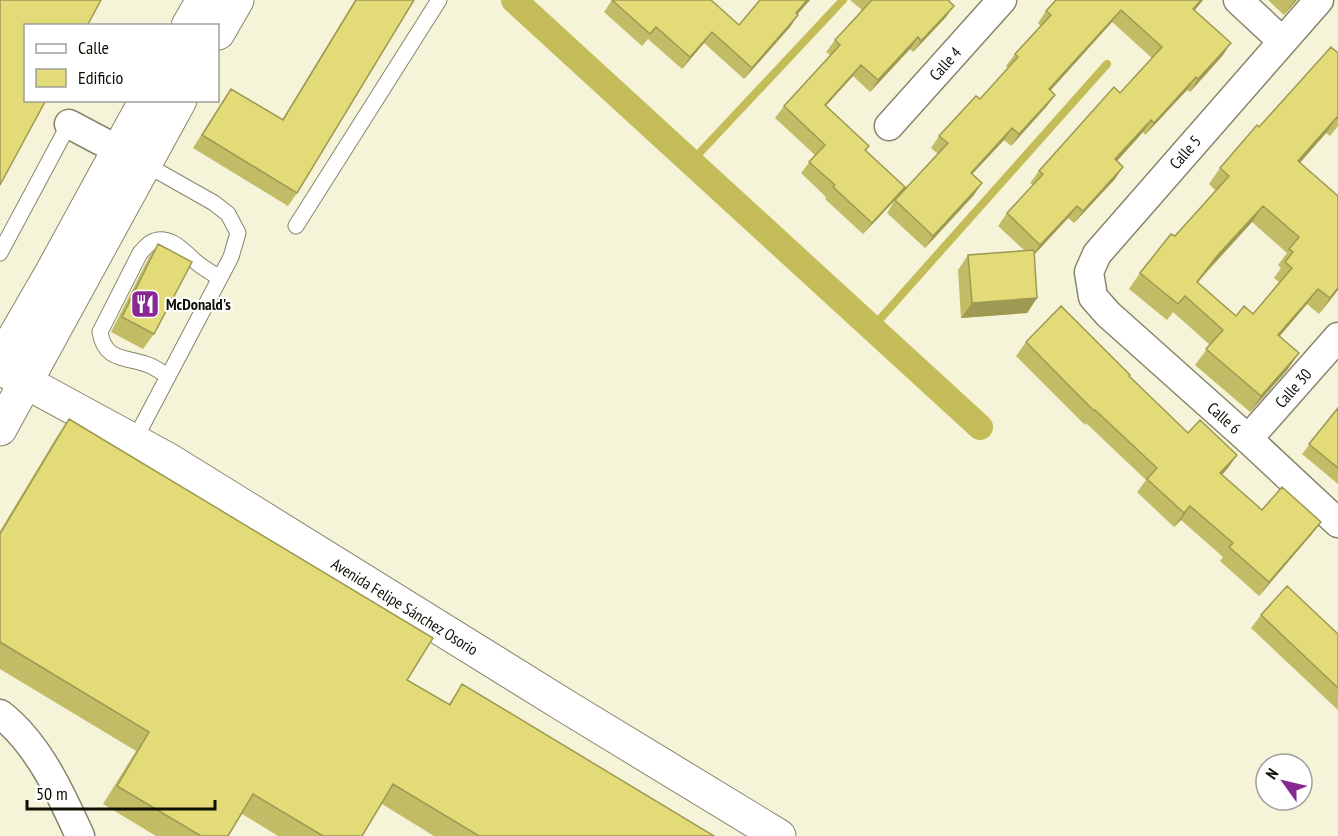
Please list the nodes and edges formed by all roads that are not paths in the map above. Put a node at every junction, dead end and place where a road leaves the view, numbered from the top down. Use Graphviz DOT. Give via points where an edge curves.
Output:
graph roads {
  1 [pos="204,0"];
  2 [pos="237,0"];
  3 [pos="439,0"];
  4 [pos="1002,0"];
  5 [pos="1238,0"];
  6 [pos="1319,0"];
  7 [pos="189,24"];
  8 [pos="219,31"];
  9 [pos="1281,41"];
  10 [pos="146,102"];
  11 [pos="178,102"];
  12 [pos="69,124"];
  13 [pos="889,126"];
  14 [pos="132,157"];
  15 [pos="296,226"];
  16 [pos="0,253"];
  17 [pos="220,278"];
  18 [pos="1108,314"];
  19 [pos="1338,337"];
  20 [pos="8,371"];
  21 [pos="168,376"];
  22 [pos="0,429"];
  23 [pos="1248,439"];
  24 [pos="134,441"];
  25 [pos="1338,523"];
  26 [pos="0,714"];
  27 [pos="80,836"];
  28 [pos="779,836"];
  1 -- 7 [label="street"];
  2 -- 8 [label="street"];
  3 -- 15 [label="lane"];
  4 -- 13 [label="street, Calle 4"];
  5 -- 9 [label="street"];
  6 -- 9 [label="street, Calle 5"];
  9 -- 18 [label="street, Calle 5" via="1097,254 1089,272 1093,297"];
  10 -- 14 [label="street"];
  11 -- 14 [label="street"];
  12 -- 14 [label="street"];
  12 -- 16 [label="lane"];
  14 -- 17 [label="lane" via="228,214 238,233"];
  14 -- 20 [label="street"];
  17 -- 21 [label="lane"];
  17 -- 21 [label="lane" via="161,239 140,253 100,332 102,342 107,351"];
  18 -- 23 [label="street, Calle 6"];
  19 -- 23 [label="street, Calle 30"];
  20 -- 22 [label="street"];
  20 -- 24 [label="street, Avenida Felipe Sánchez Osorio"];
  21 -- 24 [label="lane"];
  23 -- 25 [label="street, Calle 6"];
  24 -- 28 [label="street, Avenida Felipe Sánchez Osorio"];
  26 -- 27 [label="street" via="38,755"];
}
